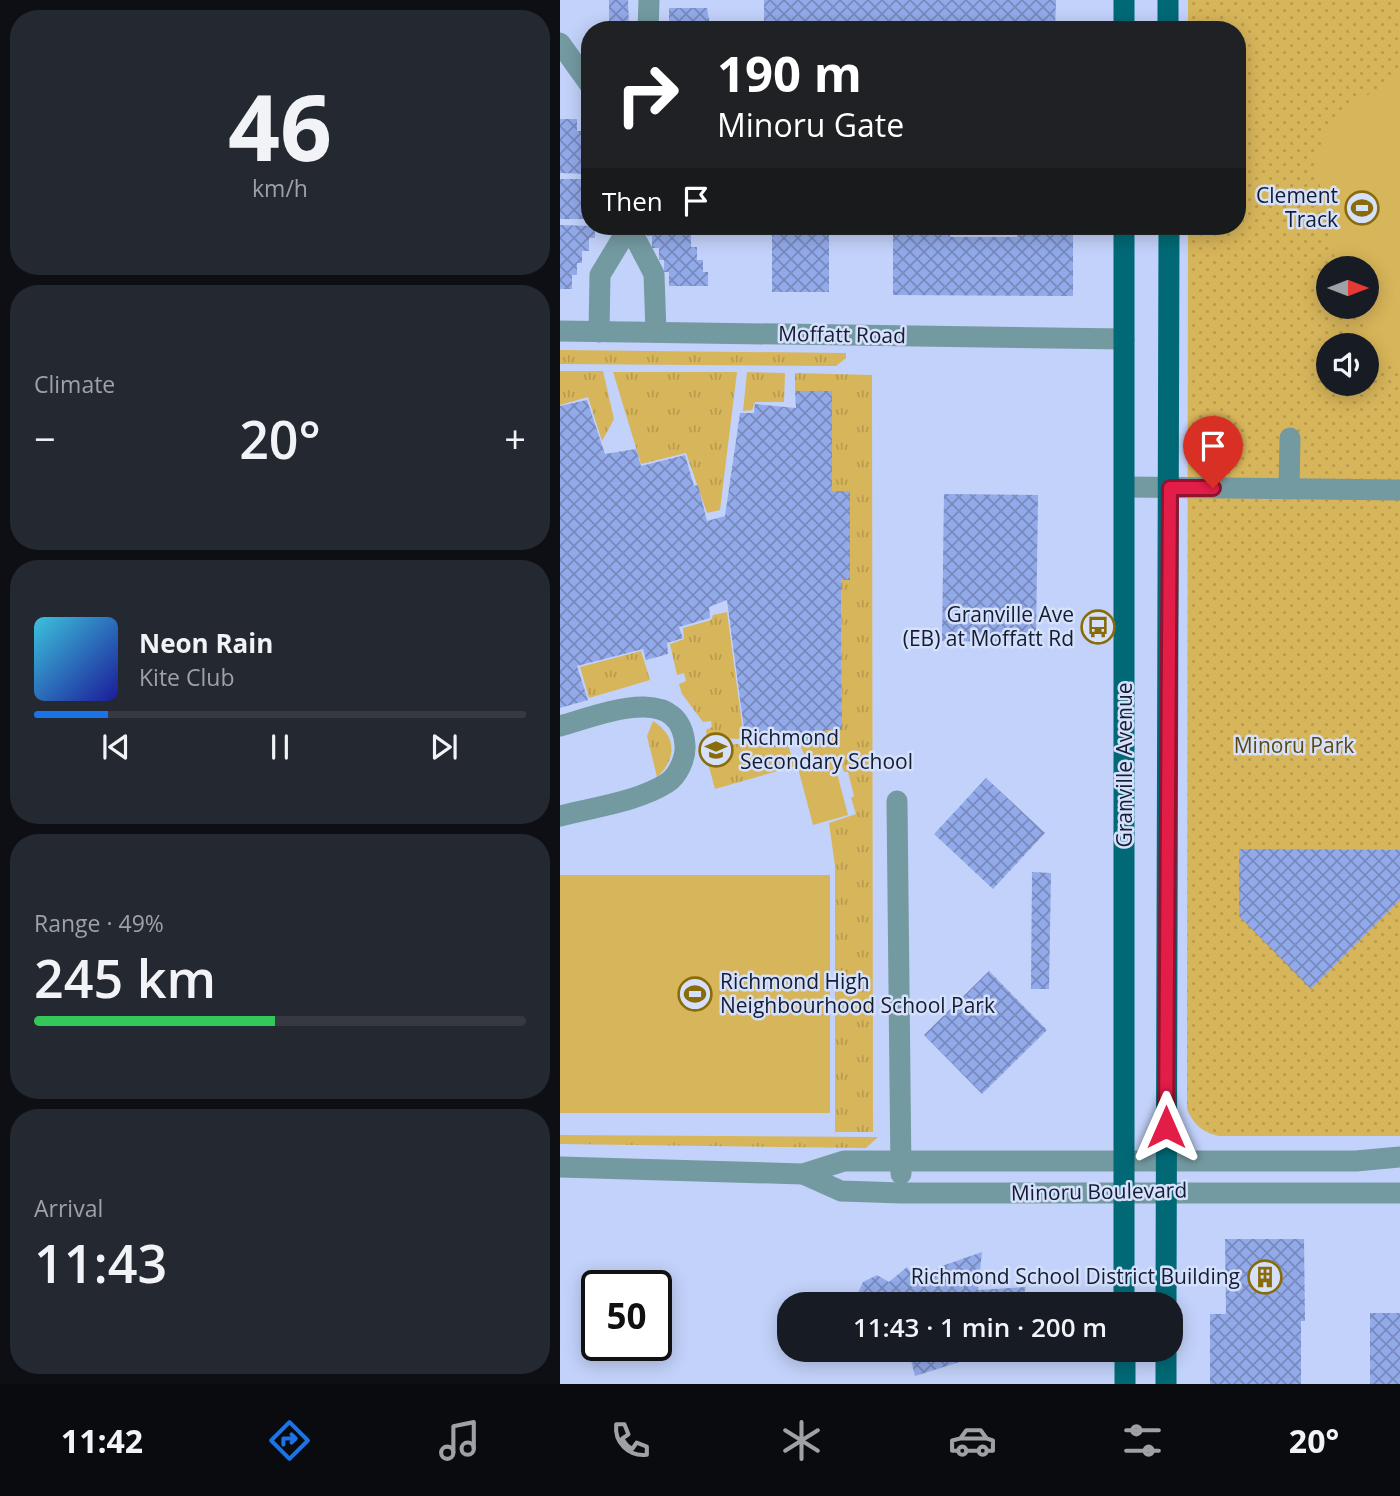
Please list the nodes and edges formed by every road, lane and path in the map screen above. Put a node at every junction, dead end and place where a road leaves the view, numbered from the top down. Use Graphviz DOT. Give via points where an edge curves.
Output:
graph roads {
  1 [pos="649,0"];
  2 [pos="1124,0"];
  3 [pos="1168,0"];
  4 [pos="648,21"];
  5 [pos="1124,21"];
  6 [pos="1168,21"];
  7 [pos="560,43"];
  8 [pos="581,72"];
  9 [pos="624,235"];
  10 [pos="633,235"];
  11 [pos="1124,235"];
  12 [pos="1169,235"];
  13 [pos="560,331"];
  14 [pos="599,332"];
  15 [pos="656,332"];
  16 [pos="1125,339"];
  17 [pos="1290,438"];
  18 [pos="1125,487"];
  19 [pos="1170,488"];
  20 [pos="1289,489"];
  21 [pos="1400,490"];
  22 [pos="560,726"];
  23 [pos="897,801"];
  24 [pos="560,816"];
  25 [pos="1400,1157"];
  26 [pos="901,1161"];
  27 [pos="1124,1161"];
  28 [pos="1166,1161"];
  29 [pos="560,1167"];
  30 [pos="803,1174"];
  31 [pos="1166,1191"];
  32 [pos="1124,1192"];
  33 [pos="901,1193"];
  34 [pos="1400,1193"];
  35 [pos="1124,1292"];
  36 [pos="1166,1292"];
  37 [pos="1125,1362"];
  38 [pos="1166,1362"];
  39 [pos="1125,1384"];
  40 [pos="1166,1384"];
  1 -- 4 [label="street"];
  2 -- 5 [label="main road"];
  3 -- 6 [label="main road"];
  7 -- 8 [label="street"];
  9 -- 14 [label="street" via="600,275"];
  10 -- 15 [label="street" via="654,274"];
  11 -- 16 [label="main road, Granville Avenue"];
  12 -- 19 [label="main road, Granville Avenue"];
  13 -- 14 [label="street, Moffatt Road"];
  14 -- 15 [label="street, Moffatt Road"];
  15 -- 16 [label="street, Moffatt Road"];
  16 -- 18 [label="main road, Granville Avenue"];
  17 -- 20 [label="street"];
  18 -- 19 [label="street"];
  18 -- 27 [label="main road, Granville Avenue"];
  19 -- 20 [label="street"];
  19 -- 28 [label="main road, Granville Avenue"];
  20 -- 21 [label="street"];
  22 -- 24 [label="street" via="637,705 660,709 675,718 685,746 680,769 669,782"];
  23 -- 26 [label="street"];
  25 -- 28 [label="street, Minoru Boulevard"];
  26 -- 27 [label="street, Minoru Boulevard"];
  26 -- 30 [label="street, Minoru Boulevard" via="844,1161"];
  26 -- 33 [label="street"];
  27 -- 28 [label="street, Minoru Boulevard"];
  27 -- 32 [label="main road, Granville Avenue"];
  28 -- 31 [label="main road, Granville Avenue"];
  29 -- 30 [label="street, Minoru Boulevard"];
  30 -- 33 [label="street, Minoru Boulevard" via="841,1191"];
  31 -- 32 [label="street, Minoru Boulevard"];
  31 -- 34 [label="street, Minoru Boulevard"];
  31 -- 36 [label="main road, Granville Avenue"];
  32 -- 33 [label="street, Minoru Boulevard"];
  32 -- 35 [label="main road, Granville Avenue"];
  37 -- 39 [label="main road"];
  38 -- 40 [label="main road"];
}
